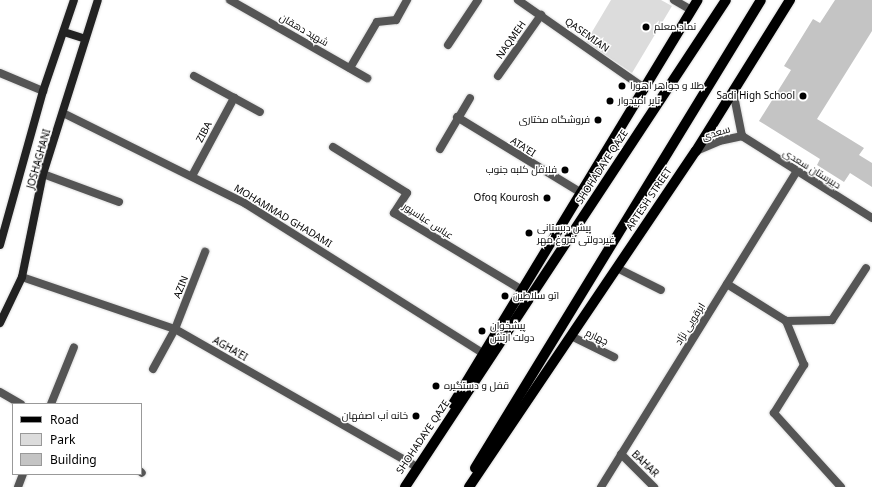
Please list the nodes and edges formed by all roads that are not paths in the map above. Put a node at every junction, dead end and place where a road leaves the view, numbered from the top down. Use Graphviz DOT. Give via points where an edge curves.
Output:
graph roads {
  1 [pos="74,0"];
  2 [pos="98,0"];
  3 [pos="230,0"];
  4 [pos="407,0"];
  5 [pos="478,0"];
  6 [pos="518,0"];
  7 [pos="674,0"];
  8 [pos="698,0"];
  9 [pos="726,0"];
  10 [pos="761,0"];
  11 [pos="790,0"];
  12 [pos="692,10"];
  13 [pos="541,14"];
  14 [pos="64,32"];
  15 [pos="84,39"];
  16 [pos="448,44"];
  17 [pos="350,68"];
  18 [pos="0,73"];
  19 [pos="194,76"];
  20 [pos="498,76"];
  21 [pos="367,78"];
  22 [pos="644,88"];
  23 [pos="43,91"];
  24 [pos="733,91"];
  25 [pos="234,98"];
  26 [pos="470,98"];
  27 [pos="260,112"];
  28 [pos="63,113"];
  29 [pos="457,117"];
  30 [pos="742,136"];
  31 [pos="333,147"];
  32 [pos="440,149"];
  33 [pos="696,151"];
  34 [pos="797,171"];
  35 [pos="43,174"];
  36 [pos="192,176"];
  37 [pos="580,192"];
  38 [pos="119,202"];
  39 [pos="872,218"];
  40 [pos="0,245"];
  41 [pos="205,252"];
  42 [pos="617,268"];
  43 [pos="866,268"];
  44 [pos="22,277"];
  45 [pos="727,284"];
  46 [pos="522,290"];
  47 [pos="661,290"];
  48 [pos="786,321"];
  49 [pos="0,323"];
  50 [pos="175,329"];
  51 [pos="571,336"];
  52 [pos="74,347"];
  53 [pos="483,353"];
  54 [pos="614,356"];
  55 [pos="153,369"];
  56 [pos="0,392"];
  57 [pos="19,403"];
  58 [pos="51,403"];
  59 [pos="621,454"];
  60 [pos="415,466"];
  61 [pos="23,475"];
  62 [pos="18,487"];
  63 [pos="403,487"];
  64 [pos="464,487"];
  65 [pos="469,487"];
  66 [pos="601,487"];
  67 [pos="654,487"];
  68 [pos="841,487"];
  1 -- 14 [label="street, JOSHAGHANI"];
  2 -- 15 [label="street, JOSHAGHANI"];
  3 -- 17 [label="street, شهید دهقان"];
  4 -- 17 [label="street" via="396,20 377,22"];
  5 -- 16 [label="street"];
  6 -- 13 [label="street, QASEMIAN"];
  7 -- 12 [label="street"];
  8 -- 12 [label="main road"];
  9 -- 63 [label="main road, SHOHADAYE QAZE"];
  10 -- 64 [label="main road" via="497,429"];
  11 -- 24 [label="main road, ARTESH STREET"];
  12 -- 22 [label="main road"];
  13 -- 20 [label="street, NAQMEH"];
  13 -- 22 [label="street, QASEMIAN"];
  14 -- 15 [label="street"];
  14 -- 23 [label="street, JOSHAGHANI"];
  15 -- 28 [label="street, JOSHAGHANI"];
  17 -- 21 [label="street, شهید دهقان"];
  18 -- 23 [label="street"];
  19 -- 25 [label="street"];
  22 -- 37 [label="main road"];
  23 -- 40 [label="street, JOSHAGHANI"];
  24 -- 30 [label="street"];
  24 -- 33 [label="main road, ARTESH STREET"];
  25 -- 27 [label="street"];
  25 -- 36 [label="street, ZIBA"];
  26 -- 29 [label="street"];
  28 -- 35 [label="street, JOSHAGHANI"];
  28 -- 36 [label="street, MOHAMMAD GHADAMI"];
  29 -- 32 [label="street"];
  29 -- 37 [label="street, ATA'EI"];
  30 -- 33 [label="street, سعدی" via="719,141"];
  30 -- 34 [label="street, دبیرستان سعدی"];
  31 -- 46 [label="street, عباس عباسپور" via="407,193 394,213"];
  33 -- 42 [label="main road, ARTESH STREET"];
  34 -- 39 [label="street, دبیرستان سعدی"];
  34 -- 45 [label="street, ابرقویی نژاد"];
  35 -- 38 [label="street"];
  35 -- 44 [label="street, JOSHAGHANI"];
  36 -- 53 [label="street, MOHAMMAD GHADAMI" via="246,204"];
  37 -- 46 [label="main road"];
  41 -- 50 [label="street, AZIN"];
  42 -- 47 [label="street"];
  42 -- 51 [label="main road, ARTESH STREET"];
  43 -- 48 [label="street" via="832,320"];
  44 -- 49 [label="street, JOSHAGHANI"];
  44 -- 50 [label="street, AGHA'EI"];
  45 -- 48 [label="street"];
  45 -- 59 [label="street, ابرقویی نژاد"];
  46 -- 53 [label="main road"];
  48 -- 68 [label="street" via="804,365 774,413"];
  50 -- 55 [label="street, AZIN"];
  50 -- 60 [label="street, AGHA'EI"];
  51 -- 54 [label="street, چهارم"];
  51 -- 65 [label="main road, ARTESH STREET"];
  52 -- 58 [label="street"];
  53 -- 60 [label="main road"];
  56 -- 57 [label="street"];
  59 -- 66 [label="street, ابرقویی نژاد"];
  59 -- 67 [label="street, BAHAR"];
  60 -- 63 [label="main road"];
  61 -- 62 [label="street"];
}
